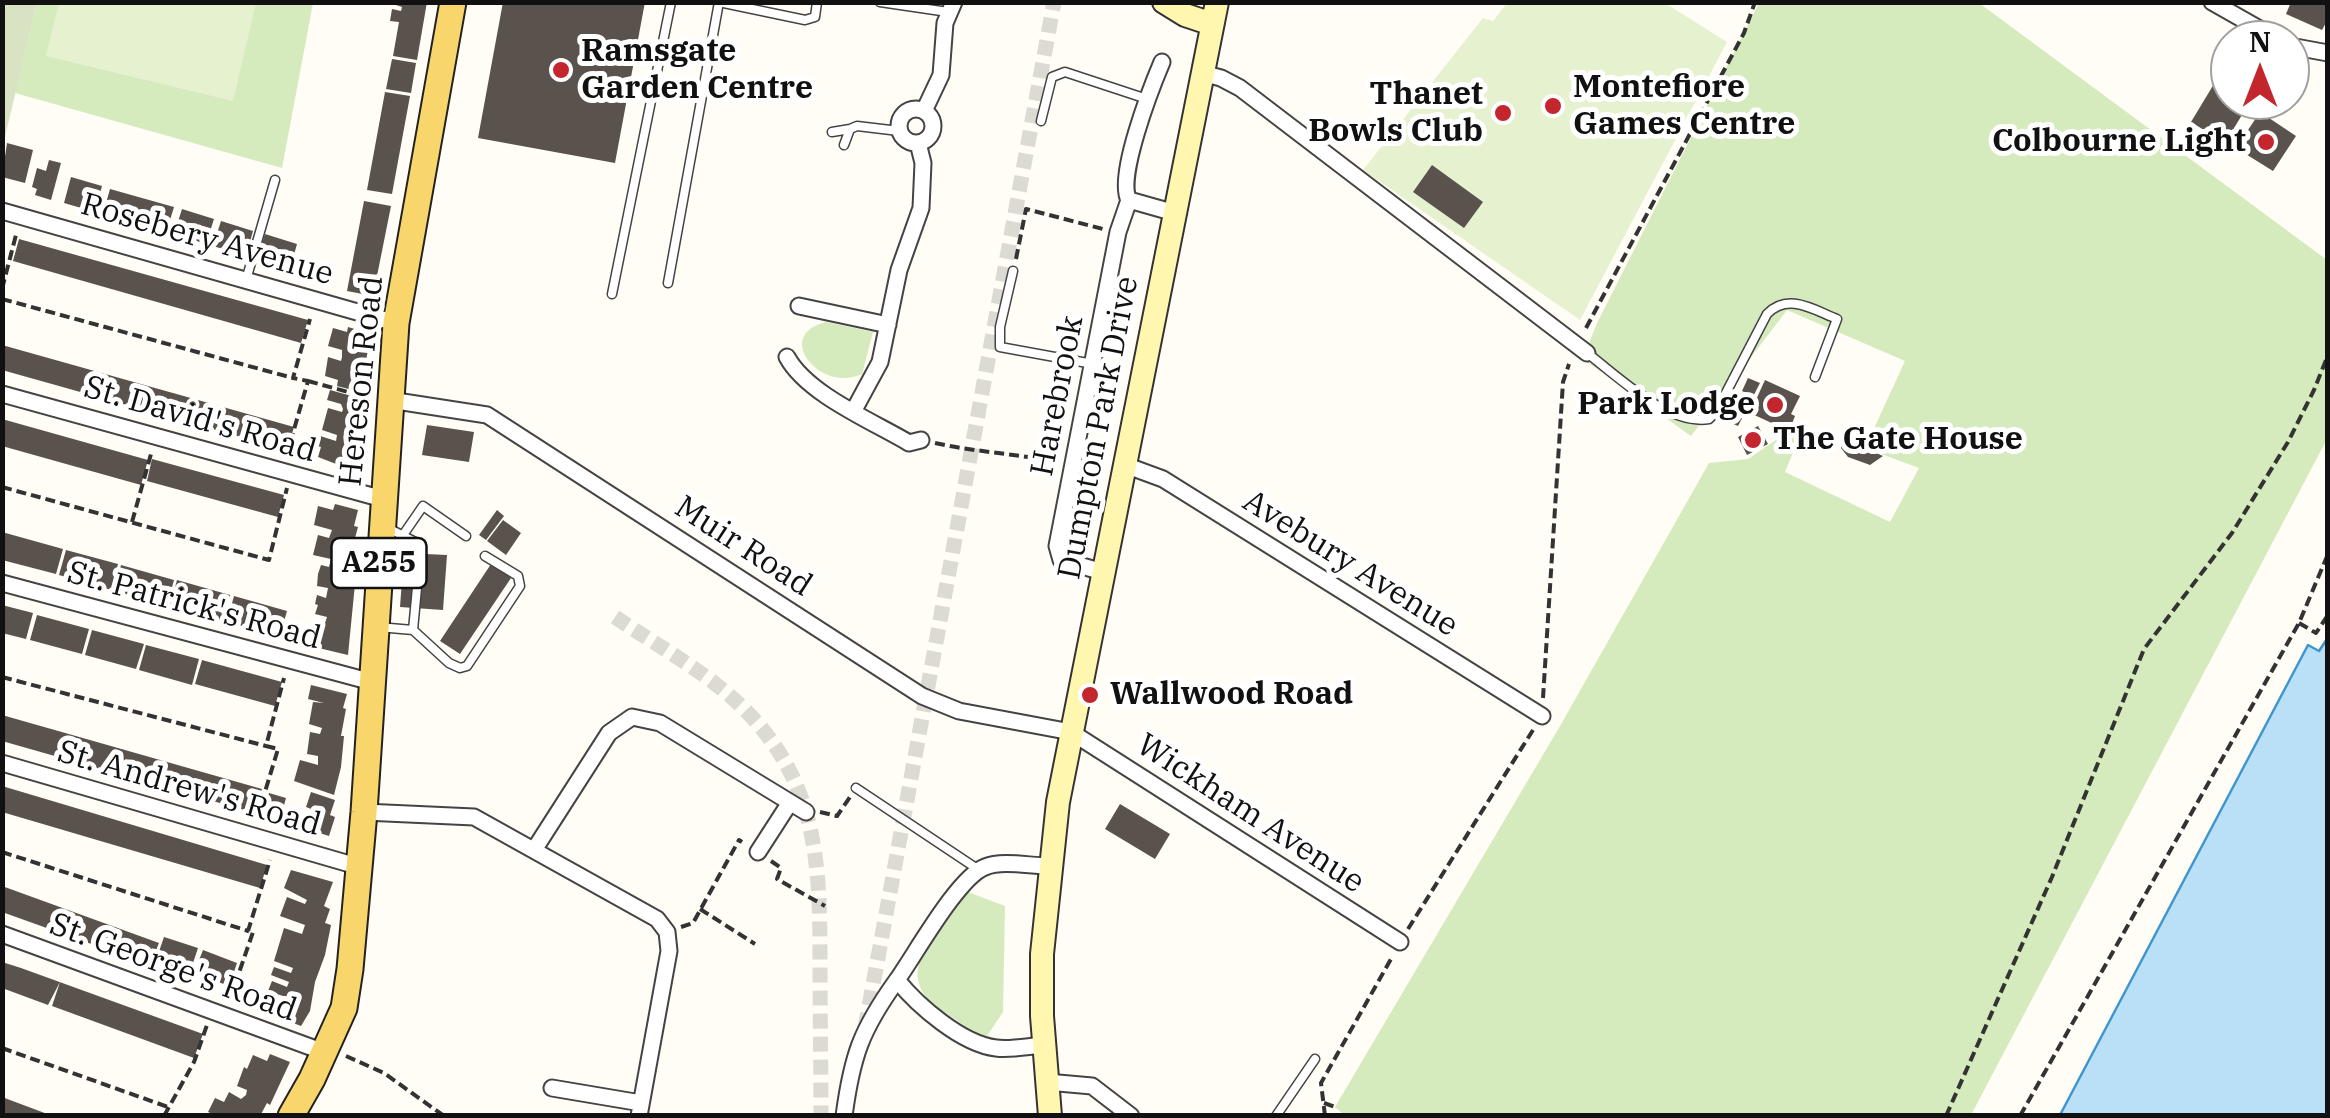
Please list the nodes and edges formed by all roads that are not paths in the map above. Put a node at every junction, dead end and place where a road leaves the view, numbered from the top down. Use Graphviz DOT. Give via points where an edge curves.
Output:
graph roads {
  1 [pos="453,2"];
  2 [pos="671,2"];
  3 [pos="818,2"];
  4 [pos="880,2"];
  5 [pos="1164,2"];
  6 [pos="2212,2"];
  7 [pos="951,7"];
  8 [pos="1214,13"];
  9 [pos="2243,20"];
  10 [pos="1162,62"];
  11 [pos="1202,73"];
  12 [pos="1147,99"];
  13 [pos="924,110"];
  14 [pos="1041,121"];
  15 [pos="850,129"];
  16 [pos="899,131"];
  17 [pos="832,132"];
  18 [pos="918,143"];
  19 [pos="844,146"];
  20 [pos="275,180"];
  21 [pos="1129,200"];
  22 [pos="2,211"];
  23 [pos="1175,213"];
  24 [pos="1013,271"];
  25 [pos="246,280"];
  26 [pos="668,284"];
  27 [pos="612,294"];
  28 [pos="799,306"];
  29 [pos="396,323"];
  30 [pos="888,325"];
  31 [pos="1582,349"];
  32 [pos="787,357"];
  33 [pos="1092,364"];
  34 [pos="1816,377"];
  35 [pos="2,394"];
  36 [pos="390,400"];
  37 [pos="854,410"];
  38 [pos="921,440"];
  39 [pos="1125,466"];
  40 [pos="389,519"];
  41 [pos="466,536"];
  42 [pos="485,556"];
  43 [pos="1103,572"];
  44 [pos="2,583"];
  45 [pos="374,627"];
  46 [pos="413,630"];
  47 [pos="372,682"];
  48 [pos="1542,716"];
  49 [pos="1071,732"];
  50 [pos="2,763"];
  51 [pos="856,788"];
  52 [pos="789,804"];
  53 [pos="364,812"];
  54 [pos="806,812"];
  55 [pos="534,850"];
  56 [pos="758,852"];
  57 [pos="1049,866"];
  58 [pos="360,867"];
  59 [pos="979,870"];
  60 [pos="2,934"];
  61 [pos="1400,942"];
  62 [pos="898,980"];
  63 [pos="1045,1045"];
  64 [pos="324,1052"];
  65 [pos="1315,1059"];
  66 [pos="1047,1082"];
  67 [pos="552,1088"];
  68 [pos="640,1109"];
  69 [pos="291,1116"];
  70 [pos="844,1116"];
  71 [pos="1050,1116"];
  72 [pos="1132,1116"];
  73 [pos="1276,1116"];
  1 -- 29 [label="main road, Hereson Road / A255"];
  2 -- 27 [label="lane"];
  3 -- 26 [label="lane" via="815,17 805,20 718,2"];
  4 -- 7 [label="lane"];
  5 -- 8 [label="street" via="1186,15"];
  6 -- 9 [label="street"];
  7 -- 13 [label="street" via="941,74"];
  8 -- 11 [label="street, Dumpton Park Drive"];
  10 -- 12 [label="street, Harebrook"];
  11 -- 23 [label="street, Dumpton Park Drive"];
  11 -- 31 [label="street" via="1240,88"];
  12 -- 14 [label="lane" via="1065,72 1052,77"];
  12 -- 21 [label="street, Harebrook" via="1125,190"];
  13 -- 16 [label="street" via="902,114"];
  13 -- 18 [label="street" via="933,129"];
  15 -- 16 [label="lane"];
  15 -- 17 [label="lane"];
  15 -- 19 [label="lane"];
  16 -- 18 [label="street"];
  18 -- 30 [label="street" via="922,208"];
  20 -- 25 [label="lane"];
  21 -- 23 [label="street"];
  21 -- 33 [label="street, Harebrook"];
  22 -- 25 [label="street, Rosebery Avenue"];
  23 -- 39 [label="street, Dumpton Park Drive"];
  24 -- 33 [label="lane" via="1000,347"];
  25 -- 29 [label="street, Rosebery Avenue"];
  28 -- 30 [label="street"];
  29 -- 36 [label="main road, Hereson Road / A255"];
  30 -- 37 [label="street" via="880,362"];
  31 -- 34 [label="lane" via="1667,412 1709,419 1767,314 1790,302 1837,320"];
  32 -- 37 [label="street" via="810,387"];
  33 -- 43 [label="street, Harebrook" via="1058,554"];
  35 -- 40 [label="street, St. David's Road" via="286,472"];
  36 -- 40 [label="main road, Hereson Road / A255"];
  36 -- 49 [label="street, Muir Road" via="488,414 922,696 959,711"];
  37 -- 38 [label="street" via="909,443"];
  39 -- 43 [label="street, Dumpton Park Drive"];
  39 -- 48 [label="street, Avebury Avenue" via="1163,479"];
  40 -- 41 [label="lane" via="423,506"];
  40 -- 45 [label="main road, Hereson Road / A255"];
  40 -- 46 [label="lane" via="421,545"];
  42 -- 46 [label="lane" via="521,581 468,666 449,663"];
  43 -- 49 [label="street, Dumpton Park Drive"];
  44 -- 47 [label="street, St. Patrick's Road"];
  45 -- 46 [label="lane"];
  45 -- 47 [label="main road, Hereson Road / A255"];
  47 -- 53 [label="main road, Hereson Road / A255"];
  49 -- 57 [label="street, Dumpton Park Drive"];
  49 -- 61 [label="street, Wickham Avenue"];
  50 -- 58 [label="street, St. Andrew's Road"];
  51 -- 59 [label="lane"];
  52 -- 54 [label="street"];
  52 -- 55 [label="street" via="660,723 632,718 608,733"];
  52 -- 56 [label="street"];
  53 -- 55 [label="street" via="474,817"];
  53 -- 58 [label="main road, Hereson Road / A255"];
  55 -- 68 [label="street" via="657,918 667,932"];
  57 -- 59 [label="street"];
  57 -- 63 [label="street, Dumpton Park Drive" via="1042,954"];
  58 -- 64 [label="main road, Hereson Road / A255" via="344,1008"];
  59 -- 62 [label="street" via="958,889"];
  60 -- 64 [label="street, St. George's Road"];
  62 -- 63 [label="street" via="915,1003 972,1041 996,1048"];
  62 -- 70 [label="street" via="874,1012 851,1063"];
  63 -- 66 [label="street, Dumpton Park Drive"];
  64 -- 69 [label="main road, Hereson Road / A255"];
  65 -- 73 [label="lane"];
  66 -- 71 [label="street, Dumpton Park Drive"];
  66 -- 72 [label="street" via="1092,1086"];
  67 -- 68 [label="street"];
}
